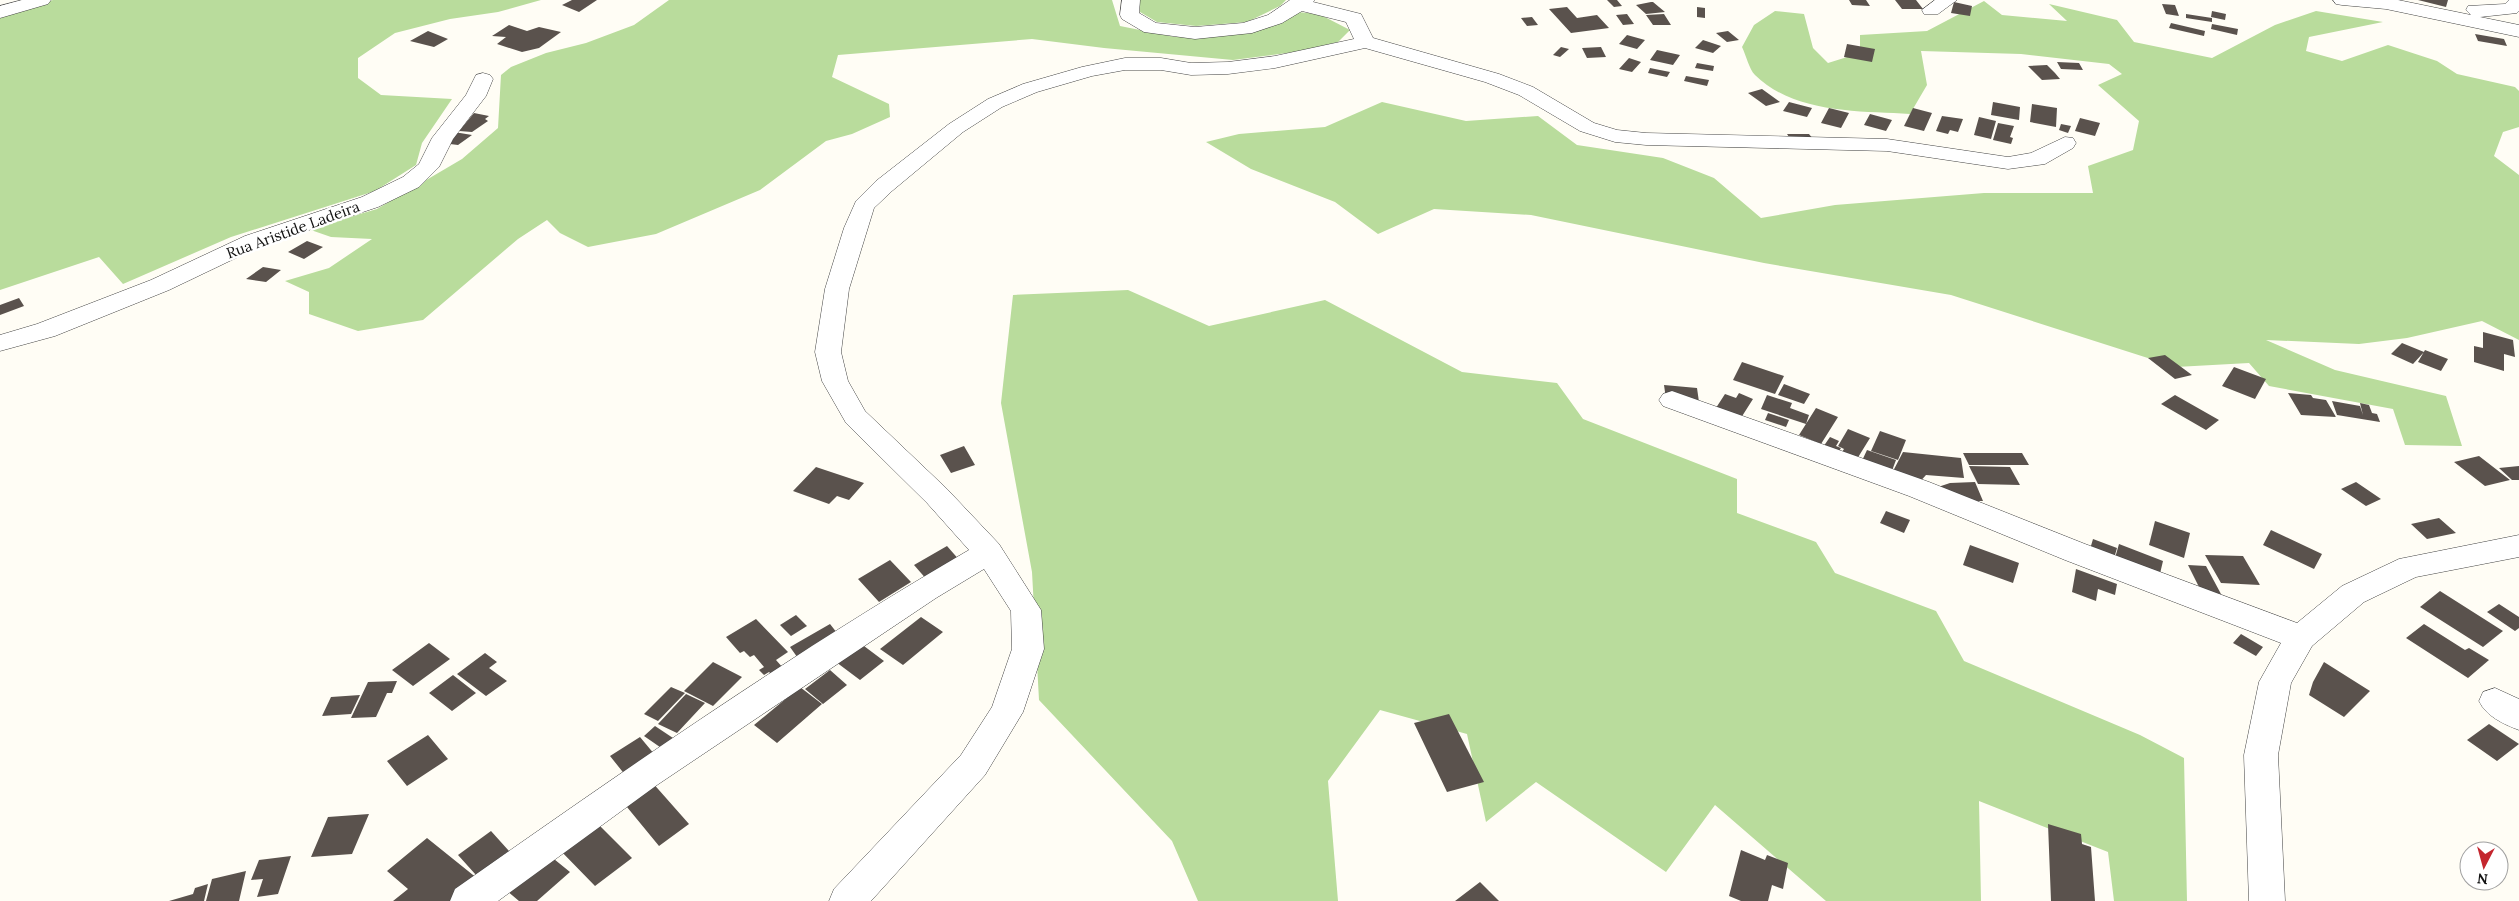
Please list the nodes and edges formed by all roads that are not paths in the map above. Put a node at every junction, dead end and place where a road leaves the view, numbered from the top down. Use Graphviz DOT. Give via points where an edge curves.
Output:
graph roads {
  1 [pos="42,0"];
  2 [pos="1130,0"];
  3 [pos="1948,0"];
  4 [pos="2342,0"];
  5 [pos="2519,1"];
  6 [pos="1302,2"];
  7 [pos="1931,10"];
  8 [pos="0,12"];
  9 [pos="2465,18"];
  10 [pos="2519,31"];
  11 [pos="1365,42"];
  12 [pos="483,79"];
  13 [pos="2065,142"];
  14 [pos="0,343"];
  15 [pos="1672,400"];
  16 [pos="2519,546"];
  17 [pos="989,552"];
  18 [pos="2302,637"];
  19 [pos="468,901"];
  20 [pos="847,901"];
  21 [pos="2267,901"];
  1 -- 8 [label="street"];
  2 -- 6 [label="street" via="1129,15 1151,28 1195,33 1244,29 1275,18"];
  3 -- 7 [label="street"];
  4 -- 9 [label="street" via="2386,3"];
  5 -- 9 [label="street" via="2510,9 2475,10 2496,17"];
  6 -- 11 [label="street" via="1354,18"];
  9 -- 10 [label="street"];
  11 -- 13 [label="street" via="1492,78 1526,91 1587,127 1615,136 1887,144 2008,164 2037,159"];
  11 -- 17 [label="street" via="1275,62 1228,68 1125,64 1030,88 995,103 956,128 864,206 837,290 828,352 835,381 855,417 937,496"];
  12 -- 14 [label="street, Rua Aristide Ladeira" via="476,96 443,138 428,167 411,182 370,202 253,242 160,285 46,330"];
  15 -- 18 [label="street" via="1919,489 2075,552"];
  16 -- 18 [label="street" via="2410,567 2353,594"];
  17 -- 19 [label="street" via="924,590 645,775"];
  17 -- 20 [label="street" via="1026,610 1028,649 1006,712 973,765"];
  18 -- 21 [label="street" via="2275,682 2261,755"];
}
